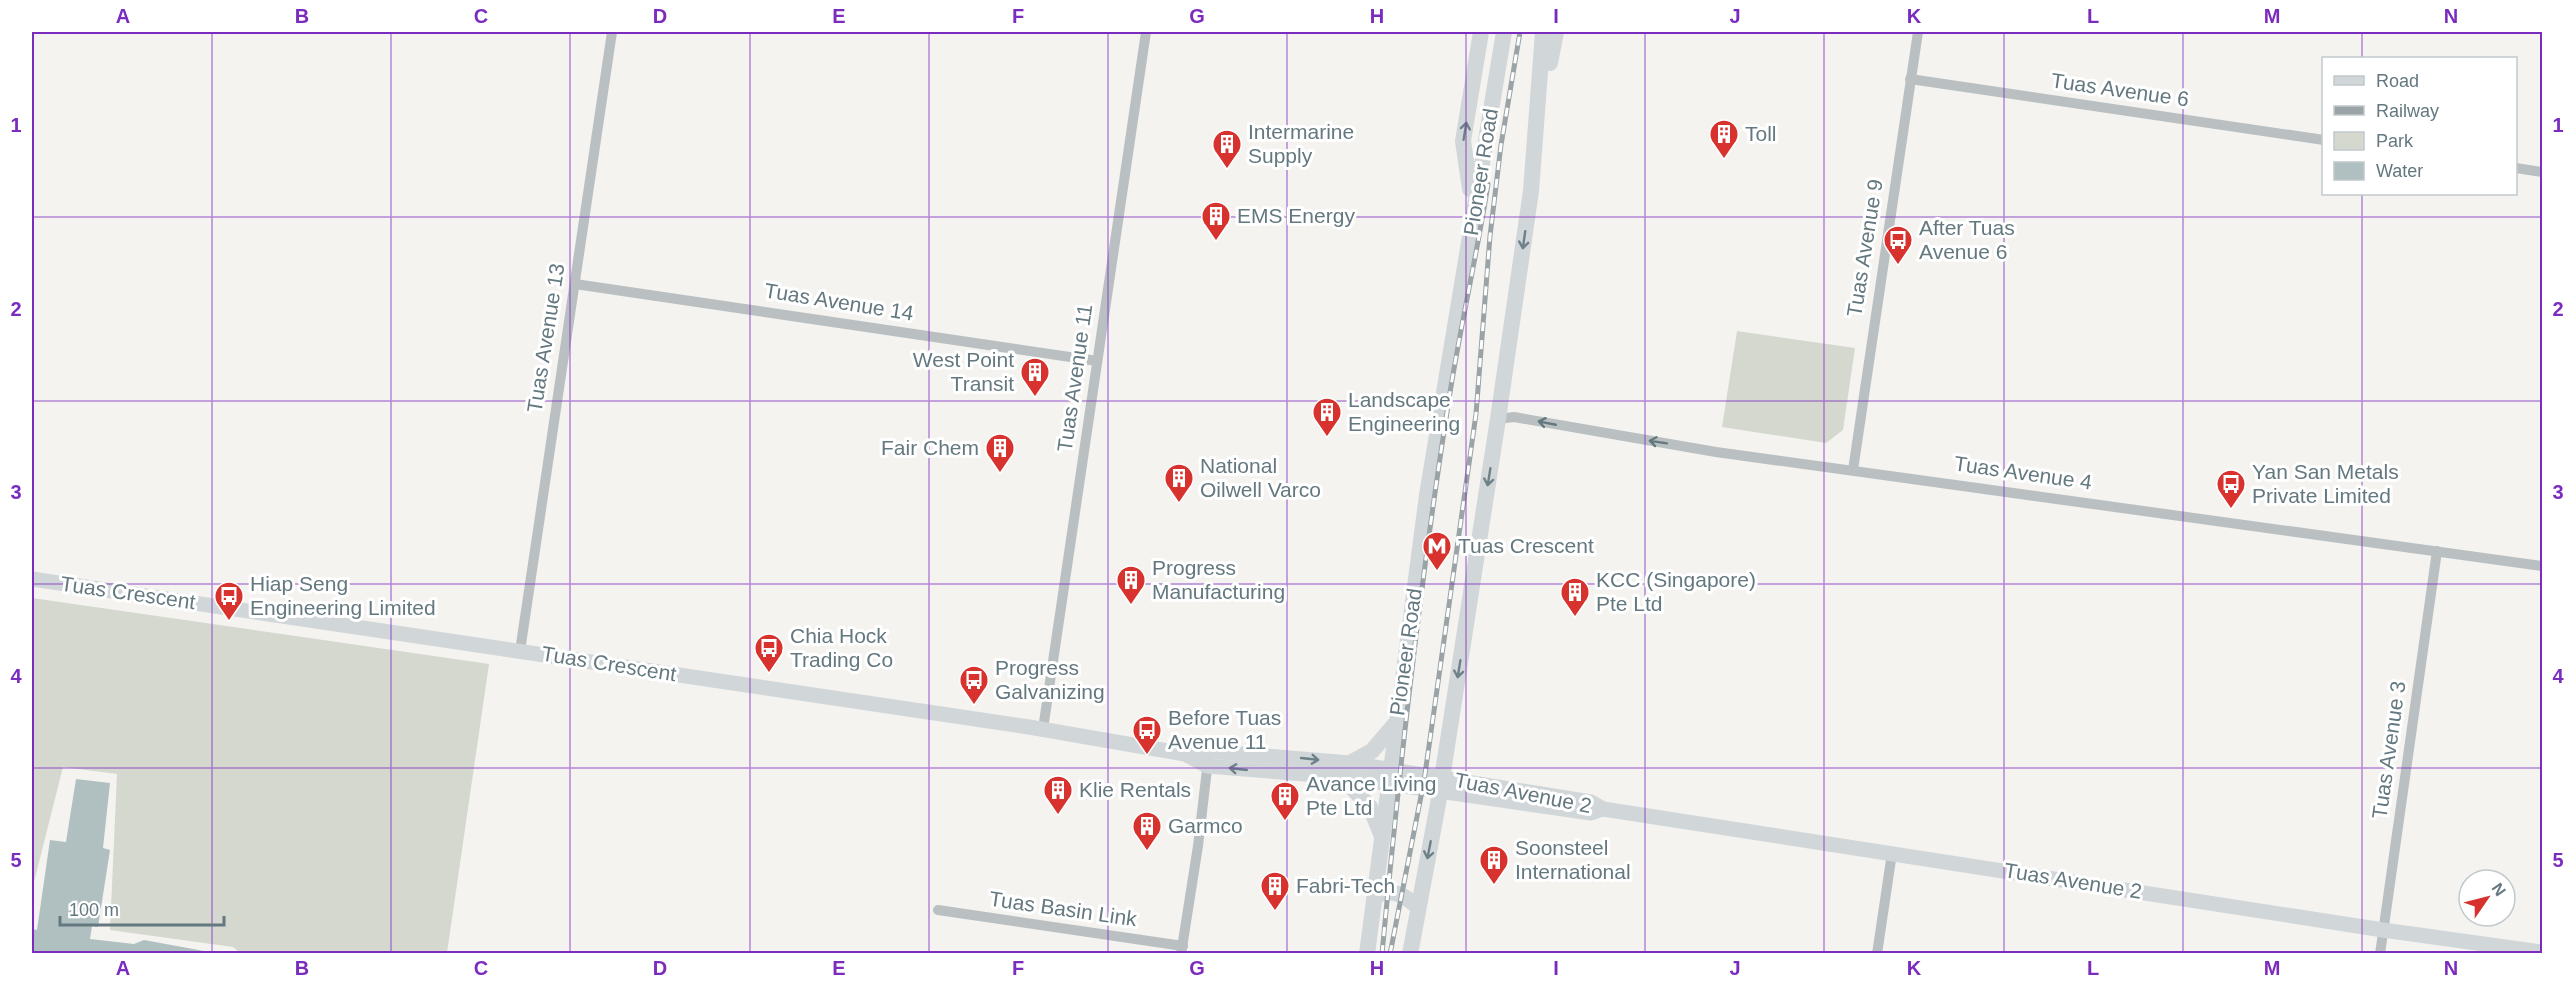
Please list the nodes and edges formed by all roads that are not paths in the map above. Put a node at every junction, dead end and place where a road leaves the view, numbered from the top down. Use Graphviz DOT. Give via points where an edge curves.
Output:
graph roads {
  1 [pos="612,32"];
  2 [pos="1146,32"];
  3 [pos="1481,32"];
  4 [pos="1496,32"];
  5 [pos="1504,32"];
  6 [pos="1543,32"];
  7 [pos="1556,32"];
  8 [pos="1918,32"];
  9 [pos="1910,79"];
  10 [pos="2322,140"];
  11 [pos="2517,168"];
  12 [pos="2542,172"];
  13 [pos="1532,182"];
  14 [pos="1470,189"];
  15 [pos="575,284"];
  16 [pos="1097,361"];
  17 [pos="1498,419"];
  18 [pos="1853,470"];
  19 [pos="2437,551"];
  20 [pos="2542,566"];
  21 [pos="32,579"];
  22 [pos="520,651"];
  23 [pos="1396,723"];
  24 [pos="1043,729"];
  25 [pos="1208,759"];
  26 [pos="1346,770"];
  27 [pos="1389,777"];
  28 [pos="1441,785"];
  29 [pos="1382,835"];
  30 [pos="1892,853"];
  31 [pos="1375,896"];
  32 [pos="1418,907"];
  33 [pos="938,910"];
  34 [pos="2383,930"];
  35 [pos="1182,950"];
  36 [pos="2542,952"];
  37 [pos="1359,954"];
  38 [pos="1367,954"];
  39 [pos="1410,954"];
  40 [pos="1877,954"];
  41 [pos="2380,954"];
  1 -- 15 [label="street, Tuas Avenue 13"];
  2 -- 16 [label="street, Tuas Avenue 11"];
  14 -- 3 [label="main road, one-way" via="1463,141"];
  4 -- 14 [label="main road"];
  5 -- 23 [label="main road, Pioneer Road" via="1432,460"];
  6 -- 13 [label="main road"];
  7 -- 13 [label="main road"];
  8 -- 9 [label="street, Tuas Avenue 9"];
  9 -- 10 [label="street, Tuas Avenue 6"];
  9 -- 18 [label="street, Tuas Avenue 9"];
  11 -- 12 [label="street"];
  13 -- 17 [label="main road, one-way"];
  14 -- 37 [label="main road"];
  15 -- 16 [label="street, Tuas Avenue 14"];
  15 -- 22 [label="street, Tuas Avenue 13"];
  16 -- 24 [label="street, Tuas Avenue 11"];
  18 -- 17 [label="street, Tuas Avenue 4, one-way" via="1716,452 1515,417"];
  17 -- 28 [label="main road, one-way"];
  18 -- 19 [label="street, Tuas Avenue 4"];
  19 -- 20 [label="street, Tuas Avenue 4"];
  19 -- 34 [label="street, Tuas Avenue 3"];
  21 -- 22 [label="street, Tuas Crescent"];
  22 -- 24 [label="street, Tuas Crescent"];
  23 -- 26 [label="main road" via="1372,751"];
  23 -- 27 [label="main road, Pioneer Road"];
  24 -- 25 [label="street, Tuas Crescent"];
  25 -- 26 [label="street, Tuas Crescent"];
  25 -- 35 [label="street, Tuas Basin Link"];
  26 -- 27 [label="street, Tuas Crescent"];
  26 -- 29 [label="main road" via="1370,807"];
  27 -- 28 [label="street, Tuas Crescent"];
  27 -- 29 [label="main road, Pioneer Road"];
  28 -- 30 [label="street, Tuas Avenue 2" via="1591,802 1603,809"];
  28 -- 32 [label="main road, one-way"];
  29 -- 31 [label="main road, Pioneer Road"];
  30 -- 34 [label="street, Tuas Avenue 2"];
  30 -- 40 [label="street"];
  31 -- 32 [label="main road" via="1396,893"];
  31 -- 38 [label="main road, Pioneer Road"];
  32 -- 39 [label="main road"];
  33 -- 35 [label="street, Tuas Basin Link"];
  34 -- 36 [label="street, Tuas Avenue 2"];
  34 -- 41 [label="street, Tuas Avenue 3"];
}
